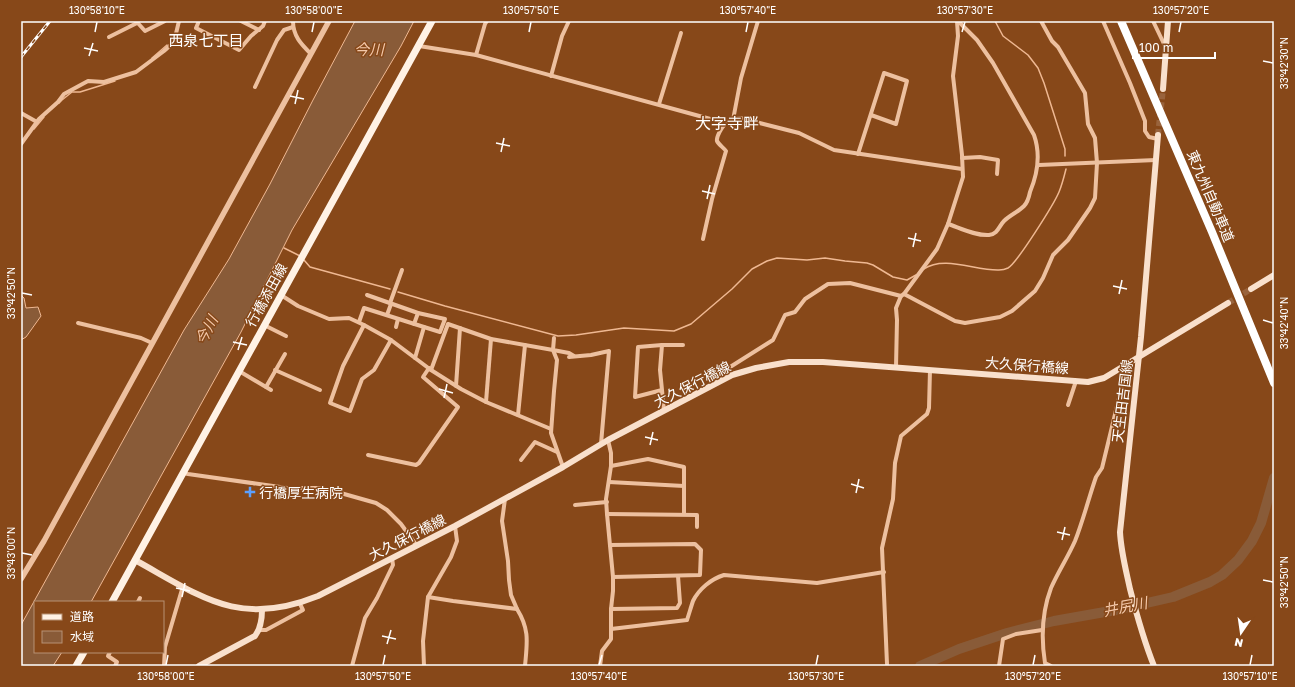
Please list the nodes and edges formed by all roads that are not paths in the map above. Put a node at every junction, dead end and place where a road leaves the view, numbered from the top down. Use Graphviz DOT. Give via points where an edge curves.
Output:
graph roads {
  1 [pos="165,21"];
  2 [pos="179,21"];
  3 [pos="199,21"];
  4 [pos="241,21"];
  5 [pos="265,21"];
  6 [pos="293,21"];
  7 [pos="329,21"];
  8 [pos="432,21"];
  9 [pos="487,21"];
  10 [pos="569,21"];
  11 [pos="758,21"];
  12 [pos="958,21"];
  13 [pos="1041,21"];
  14 [pos="1103,21"];
  15 [pos="1121,21"];
  16 [pos="1153,21"];
  17 [pos="1168,21"];
  18 [pos="136,22"];
  19 [pos="293,27"];
  20 [pos="259,30"];
  21 [pos="681,33"];
  22 [pos="109,37"];
  23 [pos="418,46"];
  24 [pos="1166,47"];
  25 [pos="311,54"];
  26 [pos="476,55"];
  27 [pos="551,76"];
  28 [pos="255,87"];
  29 [pos="1163,89"];
  30 [pos="659,104"];
  31 [pos="21,113"];
  32 [pos="870,115"];
  33 [pos="732,120"];
  34 [pos="37,122"];
  35 [pos="725,123"];
  36 [pos="21,134"];
  37 [pos="1158,137"];
  38 [pos="27,138"];
  39 [pos="21,144"];
  40 [pos="858,154"];
  41 [pos="962,158"];
  42 [pos="1156,160"];
  43 [pos="1097,163"];
  44 [pos="1039,165"];
  45 [pos="962,169"];
  46 [pos="997,174"];
  47 [pos="948,224"];
  48 [pos="703,239"];
  49 [pos="402,270"];
  50 [pos="1274,275"];
  51 [pos="1251,289"];
  52 [pos="281,295"];
  53 [pos="367,295"];
  54 [pos="903,295"];
  55 [pos="390,303"];
  56 [pos="1228,304"];
  57 [pos="418,313"];
  58 [pos="387,315"];
  59 [pos="398,319"];
  60 [pos="78,323"];
  61 [pos="361,324"];
  62 [pos="414,324"];
  63 [pos="264,325"];
  64 [pos="396,327"];
  65 [pos="424,327"];
  66 [pos="460,328"];
  67 [pos="286,336"];
  68 [pos="554,338"];
  69 [pos="491,339"];
  70 [pos="391,340"];
  71 [pos="152,343"];
  72 [pos="525,345"];
  73 [pos="662,345"];
  74 [pos="683,345"];
  75 [pos="553,350"];
  76 [pos="285,354"];
  77 [pos="568,357"];
  78 [pos="574,357"];
  79 [pos="1139,357"];
  80 [pos="415,358"];
  81 [pos="1124,366"];
  82 [pos="896,367"];
  83 [pos="430,369"];
  84 [pos="276,370"];
  85 [pos="930,370"];
  86 [pos="239,371"];
  87 [pos="1076,381"];
  88 [pos="717,383"];
  89 [pos="1274,384"];
  90 [pos="456,386"];
  91 [pos="266,387"];
  92 [pos="271,390"];
  93 [pos="320,390"];
  94 [pos="662,390"];
  95 [pos="486,402"];
  96 [pos="1068,405"];
  97 [pos="664,411"];
  98 [pos="518,415"];
  99 [pos="551,428"];
  100 [pos="608,440"];
  101 [pos="601,445"];
  102 [pos="557,452"];
  103 [pos="368,455"];
  104 [pos="521,460"];
  105 [pos="611,466"];
  106 [pos="563,467"];
  107 [pos="184,473"];
  108 [pos="609,482"];
  109 [pos="684,486"];
  110 [pos="504,499"];
  111 [pos="606,502"];
  112 [pos="575,505"];
  113 [pos="607,514"];
  114 [pos="684,514"];
  115 [pos="455,526"];
  116 [pos="698,527"];
  117 [pos="610,545"];
  118 [pos="417,546"];
  119 [pos="392,558"];
  120 [pos="135,560"];
  121 [pos="884,572"];
  122 [pos="678,576"];
  123 [pos="613,577"];
  124 [pos="21,579"];
  125 [pos="183,586"];
  126 [pos="428,597"];
  127 [pos="115,600"];
  128 [pos="300,604"];
  129 [pos="517,609"];
  130 [pos="611,609"];
  131 [pos="262,610"];
  132 [pos="610,629"];
  133 [pos="1042,629"];
  134 [pos="259,630"];
  135 [pos="83,653"];
  136 [pos="110,653"];
  137 [pos="887,664"];
  138 [pos="76,666"];
  139 [pos="115,666"];
  140 [pos="164,666"];
  141 [pos="199,666"];
  142 [pos="352,666"];
  143 [pos="424,666"];
  144 [pos="525,666"];
  145 [pos="600,666"];
  146 [pos="999,666"];
  147 [pos="1051,666"];
  148 [pos="1154,666"];
  1 -- 18 [label="street" via="145,31"];
  2 -- 34 [label="street" via="171,45 136,72 104,82 88,81 64,94"];
  3 -- 20 [label="street" via="196,28 239,50"];
  4 -- 20 [label="street"];
  5 -- 20 [label="street"];
  6 -- 19 [label="street"];
  7 -- 25 [label="street"];
  8 -- 23 [label="main road, 行橋添田線"];
  9 -- 26 [label="street"];
  10 -- 27 [label="street"];
  11 -- 33 [label="street"];
  12 -- 41 [label="street" via="953,76"];
  12 -- 44 [label="street" via="977,40 993,63 1034,135"];
  13 -- 43 [label="street" via="1085,93 1088,124 1095,138"];
  14 -- 37 [label="street" via="1145,121 1145,131 1149,137"];
  15 -- 89 [label="highway, 東九州自動車道"];
  16 -- 24 [label="street"];
  17 -- 24 [label="main road"];
  18 -- 22 [label="street"];
  19 -- 25 [label="street" via="296,37"];
  19 -- 28 [label="street" via="284,30 277,40"];
  21 -- 30 [label="street"];
  23 -- 26 [label="street"];
  23 -- 52 [label="main road, 行橋添田線"];
  24 -- 29 [label="main road"];
  25 -- 71 [label="street"];
  26 -- 27 [label="street"];
  27 -- 30 [label="street"];
  30 -- 35 [label="street"];
  31 -- 34 [label="street"];
  32 -- 32 [label="street" via="884,73 907,81 896,124"];
  32 -- 40 [label="street"];
  33 -- 35 [label="street"];
  33 -- 40 [label="street" via="740,118 799,133 834,150"];
  34 -- 38 [label="street"];
  35 -- 48 [label="street" via="717,141 726,151"];
  36 -- 38 [label="street"];
  37 -- 42 [label="main road, 天生田吉国線"];
  38 -- 39 [label="street"];
  40 -- 45 [label="street"];
  41 -- 45 [label="street"];
  41 -- 46 [label="street" via="998,160"];
  42 -- 43 [label="street"];
  42 -- 79 [label="main road, 天生田吉国線"];
  43 -- 44 [label="street"];
  43 -- 54 [label="street" via="1095,198 1090,208 1068,240 1053,255 1035,291 1012,311 1000,317 965,323 955,321"];
  44 -- 47 [label="street" via="1026,203 1002,222 999,230 993,234 978,234"];
  45 -- 47 [label="street" via="963,177"];
  47 -- 54 [label="street" via="937,249"];
  49 -- 55 [label="street"];
  50 -- 51 [label="main road"];
  52 -- 61 [label="street" via="298,306 329,319 349,318"];
  52 -- 63 [label="main road, 行橋添田線"];
  53 -- 55 [label="street"];
  54 -- 82 [label="street" via="896,308"];
  54 -- 88 [label="street" via="850,283 828,284 805,299 795,312 785,315 773,340 719,374"];
  55 -- 57 [label="street"];
  55 -- 58 [label="street"];
  56 -- 79 [label="main road, 大久保行橋線"];
  57 -- 62 [label="street"];
  57 -- 65 [label="street" via="444,319 440,332"];
  58 -- 59 [label="street"];
  58 -- 61 [label="street" via="364,308"];
  59 -- 62 [label="street"];
  59 -- 64 [label="street"];
  60 -- 71 [label="street"];
  61 -- 70 [label="street"];
  61 -- 70 [label="street" via="330,403 350,411 362,379 374,370"];
  62 -- 65 [label="street"];
  63 -- 67 [label="street"];
  63 -- 86 [label="main road, 行橋添田線"];
  65 -- 80 [label="street"];
  66 -- 69 [label="street"];
  66 -- 83 [label="street" via="448,324"];
  66 -- 90 [label="street"];
  68 -- 75 [label="street"];
  69 -- 72 [label="street"];
  69 -- 95 [label="street"];
  70 -- 80 [label="street"];
  71 -- 124 [label="street"];
  72 -- 75 [label="street"];
  72 -- 98 [label="street"];
  73 -- 74 [label="street"];
  73 -- 94 [label="street"];
  73 -- 94 [label="street" via="638,347 635,397"];
  75 -- 78 [label="street" via="569,353"];
  75 -- 99 [label="street" via="558,360"];
  76 -- 84 [label="street"];
  77 -- 78 [label="street"];
  78 -- 101 [label="street" via="609,351"];
  79 -- 81 [label="main road, 大久保行橋線"];
  79 -- 148 [label="main road, 天生田吉国線" via="1120,532 1121,551 1137,616"];
  80 -- 83 [label="street"];
  81 -- 87 [label="main road, 大久保行橋線" via="1104,378 1088,382"];
  81 -- 133 [label="street" via="1126,369 1102,468 1096,477 1075,540 1052,588"];
  82 -- 85 [label="main road, 大久保行橋線"];
  82 -- 88 [label="main road, 大久保行橋線" via="789,362 756,368 732,375"];
  83 -- 90 [label="street"];
  83 -- 103 [label="street" via="423,377 458,407 419,463 416,465"];
  84 -- 91 [label="street"];
  84 -- 93 [label="street"];
  85 -- 87 [label="main road, 大久保行橋線"];
  85 -- 121 [label="street" via="930,408 927,414 901,436 895,463 893,499 882,548"];
  86 -- 91 [label="street"];
  86 -- 107 [label="main road, 行橋添田線"];
  87 -- 96 [label="street"];
  88 -- 97 [label="main road, 大久保行橋線"];
  90 -- 95 [label="street"];
  91 -- 92 [label="street"];
  94 -- 97 [label="street"];
  95 -- 98 [label="street"];
  97 -- 100 [label="main road, 大久保行橋線"];
  98 -- 99 [label="street"];
  99 -- 102 [label="street"];
  100 -- 101 [label="main road, 大久保行橋線"];
  100 -- 105 [label="street"];
  101 -- 106 [label="main road, 大久保行橋線"];
  102 -- 104 [label="street" via="536,442"];
  102 -- 106 [label="street"];
  105 -- 108 [label="street"];
  105 -- 109 [label="street" via="648,459 684,466"];
  106 -- 110 [label="main road, 大久保行橋線"];
  107 -- 118 [label="street" via="287,488 319,488 376,503 401,524"];
  107 -- 120 [label="main road, 行橋添田線"];
  108 -- 109 [label="street"];
  108 -- 111 [label="street"];
  109 -- 114 [label="street"];
  110 -- 115 [label="main road, 大久保行橋線"];
  110 -- 129 [label="street" via="502,521 511,595"];
  111 -- 112 [label="street"];
  111 -- 113 [label="street"];
  113 -- 114 [label="street"];
  113 -- 117 [label="street"];
  114 -- 116 [label="street" via="697,515"];
  115 -- 118 [label="main road, 大久保行橋線"];
  115 -- 126 [label="street" via="457,541 451,558"];
  117 -- 122 [label="street" via="695,544 701,550 700,575"];
  117 -- 123 [label="street"];
  118 -- 119 [label="main road, 大久保行橋線"];
  119 -- 128 [label="main road, 大久保行橋線"];
  119 -- 142 [label="street" via="393,565 365,618"];
  120 -- 125 [label="main road, 大久保行橋線"];
  120 -- 127 [label="main road, 行橋添田線"];
  121 -- 132 [label="street" via="816,583 724,575 705,586 693,601 687,620"];
  121 -- 137 [label="street"];
  122 -- 123 [label="street"];
  122 -- 130 [label="street" via="680,603 677,608"];
  123 -- 130 [label="street"];
  125 -- 131 [label="main road, 大久保行橋線" via="207,599 229,606"];
  125 -- 140 [label="street" via="165,648"];
  126 -- 129 [label="street"];
  126 -- 143 [label="street"];
  128 -- 131 [label="main road, 大久保行橋線"];
  128 -- 134 [label="street" via="304,610 266,630"];
  129 -- 144 [label="street" via="526,628"];
  130 -- 132 [label="street"];
  131 -- 134 [label="main road"];
  132 -- 145 [label="street" via="611,639 602,651"];
  133 -- 146 [label="street" via="1004,639"];
  133 -- 147 [label="street" via="1045,663"];
  134 -- 141 [label="main road" via="255,636"];
  135 -- 138 [label="main road"];
  136 -- 139 [label="street" via="108,656 117,662"];
}
